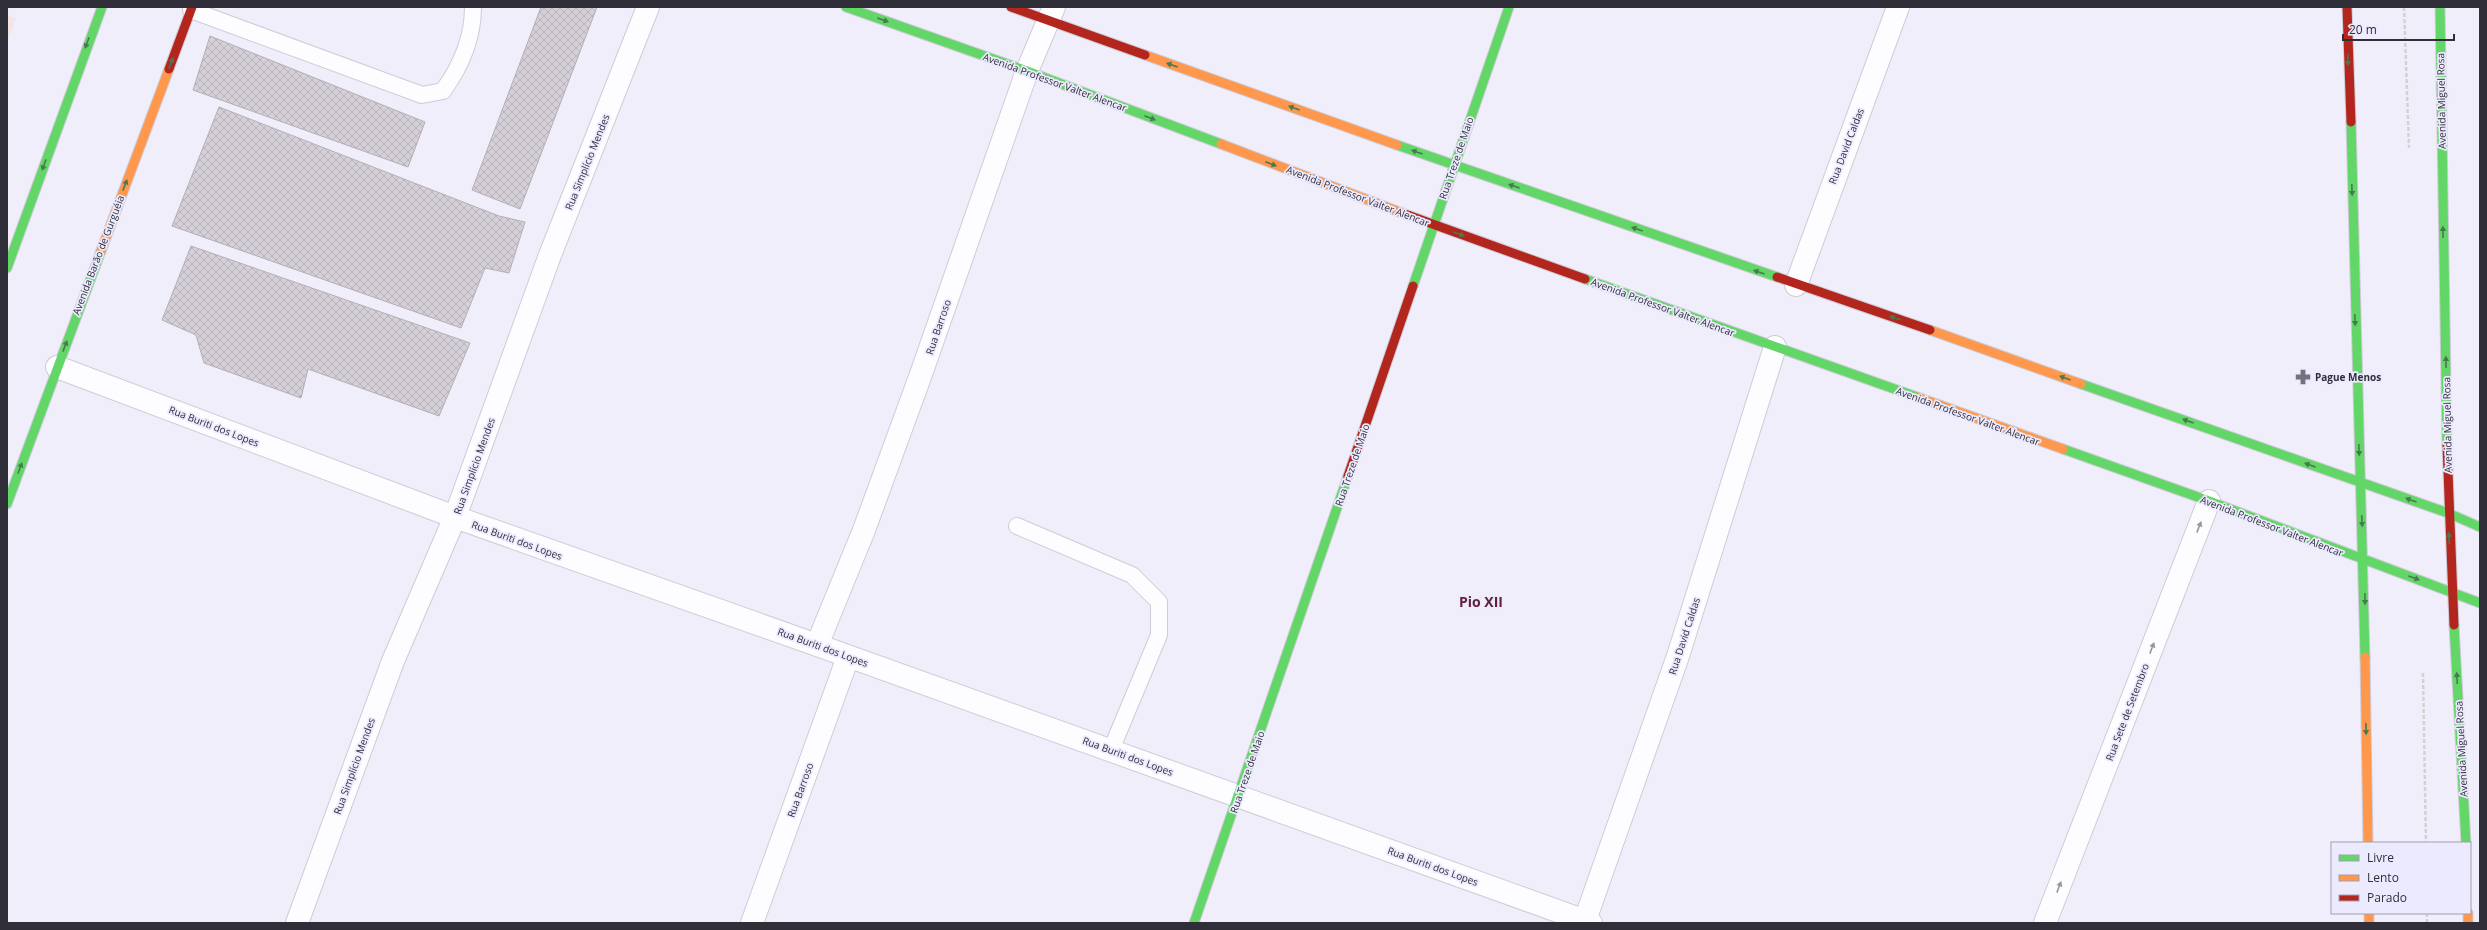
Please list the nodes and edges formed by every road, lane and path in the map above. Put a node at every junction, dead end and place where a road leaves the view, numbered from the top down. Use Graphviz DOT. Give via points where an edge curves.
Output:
graph roads {
  1 [pos="102,7"];
  2 [pos="473,7"];
  3 [pos="648,7"];
  4 [pos="846,7"];
  5 [pos="1011,7"];
  6 [pos="1509,7"];
  7 [pos="1898,7"];
  8 [pos="2347,7"];
  9 [pos="2440,7"];
  10 [pos="191,9"];
  11 [pos="1051,14"];
  12 [pos="1027,71"];
  13 [pos="1454,165"];
  14 [pos="1434,225"];
  15 [pos="7,268"];
  16 [pos="1796,285"];
  17 [pos="1775,347"];
  18 [pos="56,367"];
  19 [pos="2360,482"];
  20 [pos="2209,501"];
  21 [pos="7,504"];
  22 [pos="2448,513"];
  23 [pos="455,517"];
  24 [pos="1017,526"];
  25 [pos="2480,527"];
  26 [pos="2364,560"];
  27 [pos="2452,591"];
  28 [pos="2480,603"];
  29 [pos="817,644"];
  30 [pos="848,657"];
  31 [pos="1111,750"];
  32 [pos="1239,796"];
  33 [pos="2368,842"];
  34 [pos="2466,842"];
  35 [pos="1586,922"];
  36 [pos="297,923"];
  37 [pos="752,923"];
  38 [pos="1194,923"];
  39 [pos="2045,923"];
  1 -- 15 [label="main road, one-way"];
  2 -- 10 [label="lane" via="473,23 459,70 443,91 422,96"];
  3 -- 23 [label="street, Rua Simplício Mendes" via="550,255"];
  4 -- 12 [label="main road, Avenida Professor Valter Alencar, one-way"];
  5 -- 11 [label="main road"];
  6 -- 13 [label="main road, Rua Treze de Maio"];
  7 -- 16 [label="street, Rua David Caldas"];
  8 -- 19 [label="main road, one-way"];
  22 -- 9 [label="main road, Avenida Miguel Rosa, one-way"];
  18 -- 10 [label="main road, Avenida Barão de Gurguéia, one-way"];
  11 -- 12 [label="street, Rua Barroso"];
  13 -- 11 [label="main road, one-way"];
  12 -- 14 [label="main road, Avenida Professor Valter Alencar, one-way"];
  12 -- 29 [label="street, Rua Barroso" via="864,530"];
  13 -- 14 [label="main road, Rua Treze de Maio"];
  16 -- 13 [label="main road, one-way"];
  14 -- 17 [label="main road, Avenida Professor Valter Alencar, one-way"];
  14 -- 32 [label="main road, Rua Treze de Maio"];
  19 -- 16 [label="main road, one-way" via="1932,330"];
  17 -- 20 [label="main road, Avenida Professor Valter Alencar"];
  17 -- 35 [label="street, Rua David Caldas" via="1678,656"];
  21 -- 18 [label="main road, Avenida Barão de Gurguéia, one-way"];
  18 -- 23 [label="street, Rua Buriti dos Lopes"];
  22 -- 19 [label="main road, one-way"];
  19 -- 26 [label="main road, one-way"];
  20 -- 26 [label="main road, Avenida Professor Valter Alencar"];
  39 -- 20 [label="street, Rua Sete de Setembro, one-way"];
  22 -- 25 [label="main road"];
  27 -- 22 [label="main road, Avenida Miguel Rosa, one-way"];
  23 -- 29 [label="street, Rua Buriti dos Lopes"];
  23 -- 36 [label="street, Rua Simplício Mendes" via="393,661"];
  24 -- 31 [label="lane" via="1132,575 1159,602 1159,635"];
  26 -- 27 [label="main road, Avenida Professor Valter Alencar, one-way"];
  26 -- 33 [label="main road, one-way"];
  27 -- 28 [label="main road, Avenida Professor Valter Alencar"];
  34 -- 27 [label="main road, Avenida Miguel Rosa, one-way"];
  29 -- 30 [label="street, Rua Buriti dos Lopes"];
  30 -- 31 [label="street, Rua Buriti dos Lopes"];
  30 -- 37 [label="street, Rua Barroso"];
  31 -- 32 [label="street, Rua Buriti dos Lopes"];
  32 -- 35 [label="street, Rua Buriti dos Lopes"];
  32 -- 38 [label="main road, Rua Treze de Maio"];
}
